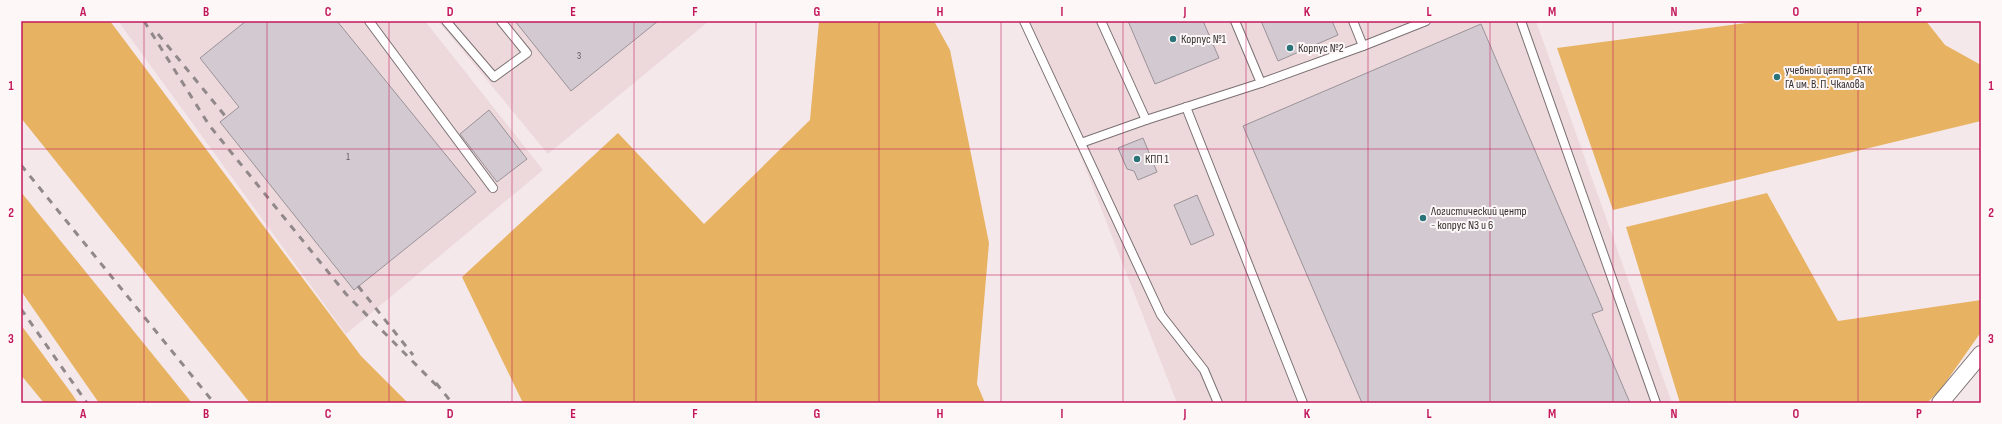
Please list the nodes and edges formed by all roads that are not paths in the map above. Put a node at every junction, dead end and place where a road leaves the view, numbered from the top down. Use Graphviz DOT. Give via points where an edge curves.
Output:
graph roads {
  1 [pos="369,21"];
  2 [pos="446,21"];
  3 [pos="501,21"];
  4 [pos="1024,21"];
  5 [pos="1101,21"];
  6 [pos="1235,21"];
  7 [pos="1353,21"];
  8 [pos="1426,21"];
  9 [pos="1521,21"];
  10 [pos="1363,46"];
  11 [pos="1261,83"];
  12 [pos="1186,107"];
  13 [pos="1146,120"];
  14 [pos="1081,143"];
  15 [pos="493,188"];
  16 [pos="1981,354"];
  17 [pos="1218,403"];
  18 [pos="1302,403"];
  19 [pos="1656,403"];
  20 [pos="1940,403"];
  1 -- 15 [label="lane"];
  2 -- 3 [label="lane" via="494,77 527,53"];
  4 -- 14 [label="lane"];
  5 -- 13 [label="lane"];
  6 -- 11 [label="lane"];
  7 -- 10 [label="lane"];
  8 -- 10 [label="lane"];
  9 -- 19 [label="lane"];
  10 -- 11 [label="lane"];
  11 -- 12 [label="lane"];
  12 -- 13 [label="lane"];
  12 -- 18 [label="lane"];
  13 -- 14 [label="lane"];
  14 -- 17 [label="lane" via="1161,315 1204,370"];
  16 -- 20 [label="street"];
}
